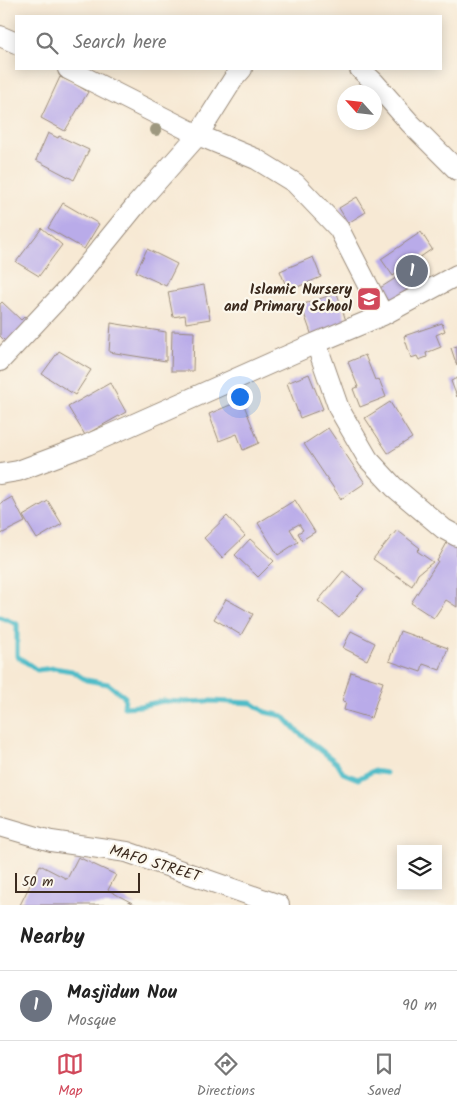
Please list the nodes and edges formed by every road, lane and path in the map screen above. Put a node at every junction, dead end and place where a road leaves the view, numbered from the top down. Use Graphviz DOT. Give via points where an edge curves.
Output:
graph roads {
  1 [pos="0,36"];
  2 [pos="15,43"];
  3 [pos="70,70"];
  4 [pos="241,70"];
  5 [pos="361,70"];
  6 [pos="198,135"];
  7 [pos="457,170"];
  8 [pos="457,275"];
  9 [pos="383,315"];
  10 [pos="316,343"];
  11 [pos="0,361"];
  12 [pos="0,474"];
  13 [pos="457,536"];
  14 [pos="0,826"];
  15 [pos="279,905"];
  1 -- 2 [label="street"];
  3 -- 6 [label="street"];
  4 -- 6 [label="street"];
  5 -- 7 [label="street"];
  6 -- 9 [label="street" via="256,159 295,183 339,229"];
  6 -- 11 [label="street" via="70,285"];
  8 -- 9 [label="street"];
  9 -- 10 [label="street"];
  10 -- 12 [label="street" via="87,445 18,471"];
  10 -- 13 [label="street" via="339,409 368,459 394,487"];
  14 -- 15 [label="street, MAFO STREET" via="51,841 127,852"];
}
